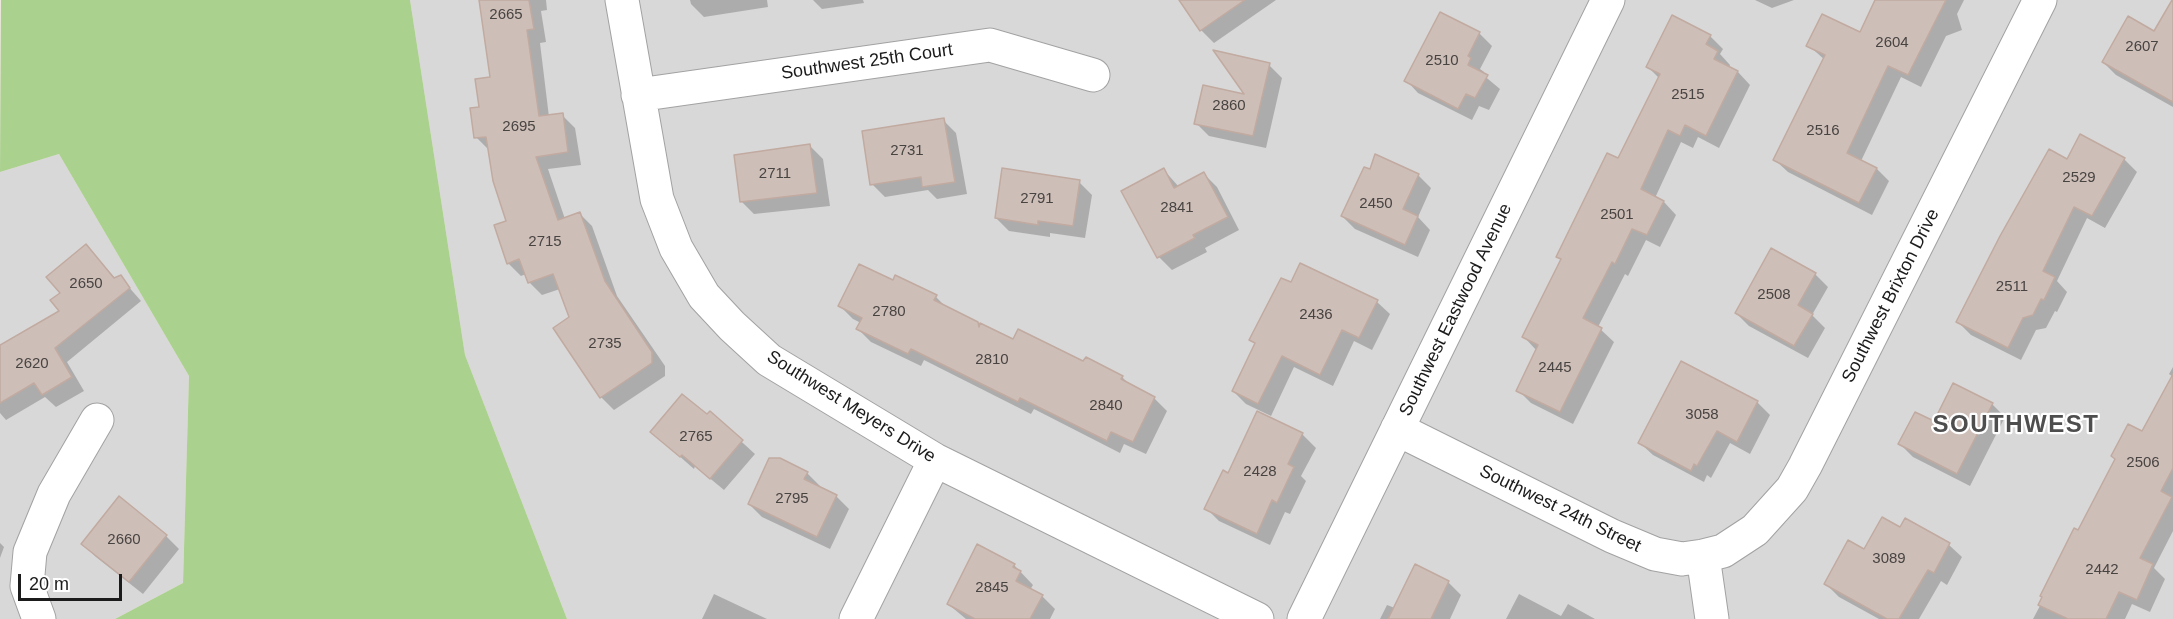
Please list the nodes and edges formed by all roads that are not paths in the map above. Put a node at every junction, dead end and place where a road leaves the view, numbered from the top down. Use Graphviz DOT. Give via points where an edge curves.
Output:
graph roads {
  1 [pos="622,0"];
  2 [pos="1608,0"];
  3 [pos="2040,0"];
  4 [pos="1093,75"];
  5 [pos="638,95"];
  6 [pos="97,420"];
  7 [pos="1397,429"];
  8 [pos="935,460"];
  9 [pos="1703,556"];
  10 [pos="39,619"];
  11 [pos="856,619"];
  12 [pos="1257,619"];
  13 [pos="1304,619"];
  14 [pos="1712,619"];
  1 -- 5 [label="street, Southwest Meyers Drive"];
  2 -- 7 [label="street, Southwest Eastwood Avenue"];
  3 -- 9 [label="street, Southwest Brixton Drive" via="1805,466 1791,489 1755,530 1723,551"];
  4 -- 5 [label="street, Southwest 25th Court" via="990,45"];
  5 -- 8 [label="street, Southwest Meyers Drive" via="657,199 676,249 704,296 769,360"];
  6 -- 10 [label="street" via="54,494 30,552 27,586"];
  7 -- 9 [label="street, Southwest 24th Street" via="1655,554 1682,559"];
  7 -- 13 [label="street, Southwest Eastwood Avenue"];
  8 -- 11 [label="street"];
  8 -- 12 [label="street, Southwest Meyers Drive"];
  9 -- 14 [label="street"];
}
